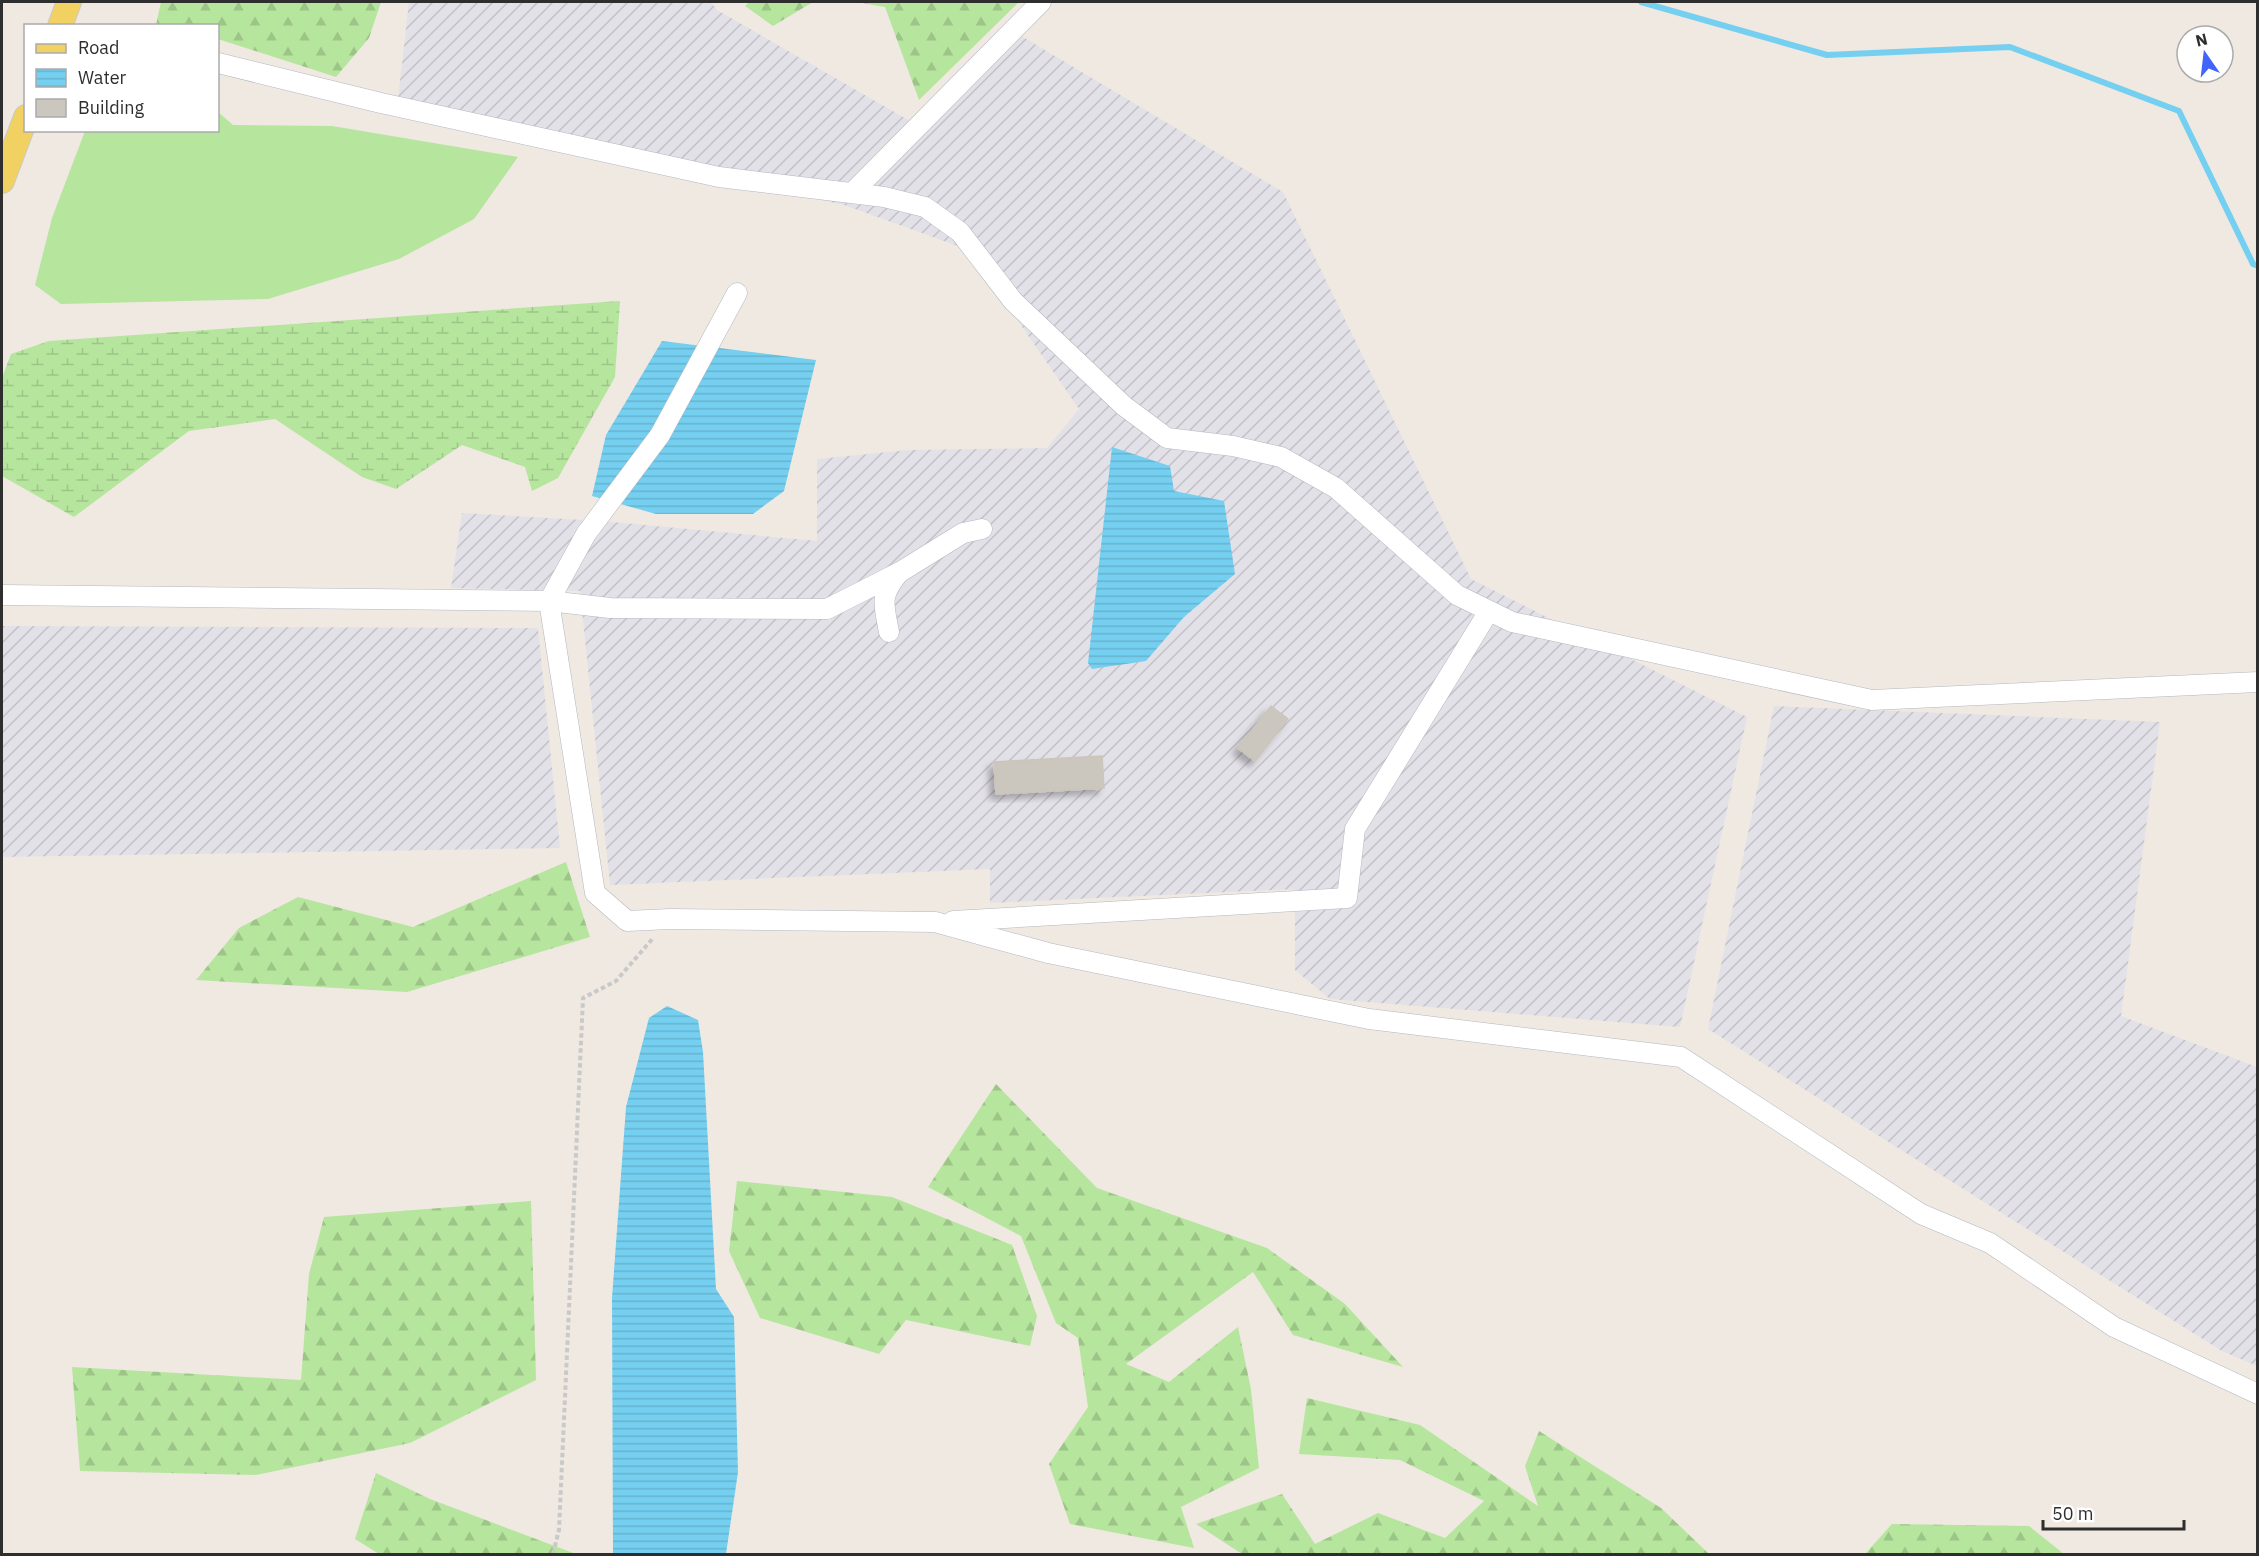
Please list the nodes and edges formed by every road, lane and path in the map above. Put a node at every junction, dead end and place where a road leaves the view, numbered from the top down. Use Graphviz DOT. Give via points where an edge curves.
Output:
graph roads {
  1 [pos="69,2"];
  2 [pos="1041,2"];
  3 [pos="62,24"];
  4 [pos="219,63"];
  5 [pos="24,122"];
  6 [pos="2,181"];
  7 [pos="852,193"];
  8 [pos="737,293"];
  9 [pos="982,529"];
  10 [pos="900,572"];
  11 [pos="2,595"];
  12 [pos="549,601"];
  13 [pos="1489,611"];
  14 [pos="889,632"];
  15 [pos="2258,682"];
  16 [pos="670,919"];
  17 [pos="935,922"];
  18 [pos="2258,1394"];
  19 [pos="554,1554"];
  1 -- 3 [label="main road"];
  2 -- 7 [label="street"];
  4 -- 7 [label="street" via="719,177"];
  5 -- 6 [label="main road"];
  7 -- 13 [label="street" via="925,207 960,232 1013,301 1124,406 1167,438 1281,457 1336,488 1457,594"];
  8 -- 12 [label="street" via="660,435 586,534"];
  9 -- 10 [label="street" via="963,533"];
  10 -- 12 [label="street" via="827,609 610,608"];
  10 -- 14 [label="street" via="885,590 883,602"];
  11 -- 12 [label="street"];
  12 -- 16 [label="street" via="595,894 627,921"];
  13 -- 15 [label="street" via="1512,622 1872,700"];
  13 -- 17 [label="street" via="1355,829 1347,898"];
  16 -- 17 [label="street"];
  16 -- 19 [label="path" via="616,981 583,998 559,1530"];
  17 -- 18 [label="street" via="1048,953 1370,1018 1681,1057 1921,1214 1990,1244 2114,1327"];
}
